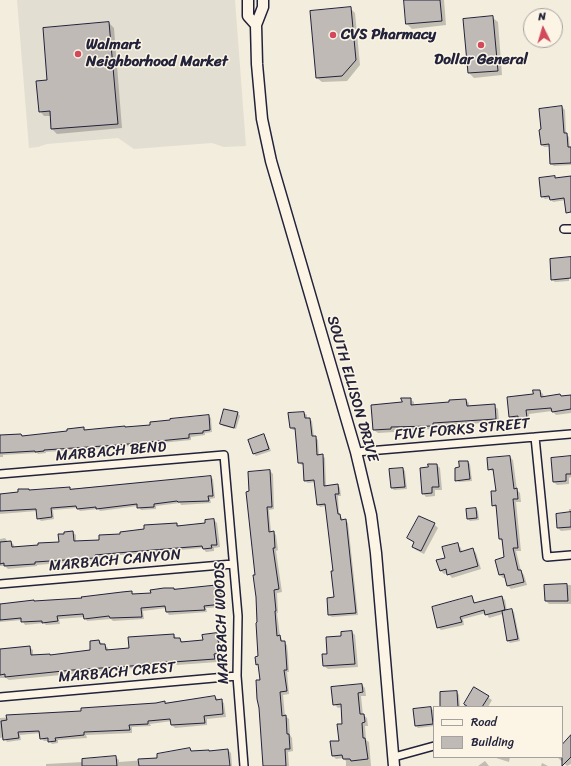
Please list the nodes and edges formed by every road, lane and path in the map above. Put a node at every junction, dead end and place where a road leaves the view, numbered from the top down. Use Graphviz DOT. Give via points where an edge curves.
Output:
graph roads {
  1 [pos="248,0"];
  2 [pos="263,0"];
  3 [pos="256,25"];
  4 [pos="571,434"];
  5 [pos="535,437"];
  6 [pos="356,452"];
  7 [pos="224,455"];
  8 [pos="0,474"];
  9 [pos="571,555"];
  10 [pos="233,564"];
  11 [pos="0,584"];
  12 [pos="237,676"];
  13 [pos="0,697"];
  14 [pos="433,746"];
  15 [pos="394,762"];
  16 [pos="244,766"];
  1 -- 3 [label="street, SOUTH ELLISON DRIVE" via="248,16"];
  2 -- 3 [label="street, SOUTH ELLISON DRIVE"];
  3 -- 6 [label="street, SOUTH ELLISON DRIVE" via="262,119 271,161"];
  4 -- 5 [label="street, FIVE FORKS STREET"];
  5 -- 6 [label="street, FIVE FORKS STREET"];
  5 -- 9 [label="street" via="547,557"];
  6 -- 15 [label="street, SOUTH ELLISON DRIVE" via="371,516 376,553"];
  7 -- 8 [label="street, MARBACH BEND"];
  7 -- 10 [label="street, MARBACH WOODS"];
  10 -- 11 [label="street, MARBACH CANYON"];
  10 -- 12 [label="street, MARBACH WOODS" via="238,616"];
  12 -- 13 [label="street, MARBACH CREST"];
  12 -- 16 [label="street, MARBACH WOODS"];
  14 -- 15 [label="street"];
}
